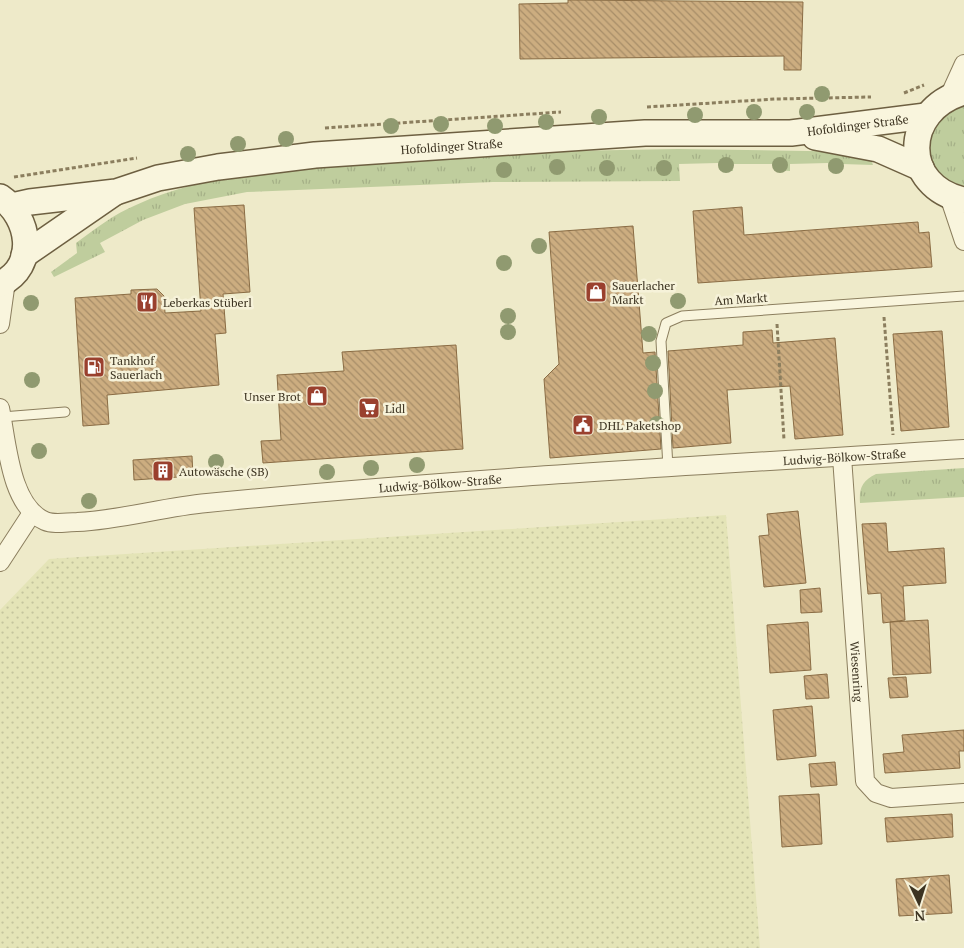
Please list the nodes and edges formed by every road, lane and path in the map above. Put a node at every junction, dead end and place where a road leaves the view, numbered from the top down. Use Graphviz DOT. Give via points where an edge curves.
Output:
graph roads {
  1 [pos="964,64"];
  2 [pos="929,81"];
  3 [pos="956,94"];
  4 [pos="899,95"];
  5 [pos="841,97"];
  6 [pos="878,97"];
  7 [pos="926,116"];
  8 [pos="791,133"];
  9 [pos="921,168"];
  10 [pos="116,192"];
  11 [pos="956,198"];
  12 [pos="6,202"];
  13 [pos="964,241"];
  14 [pos="24,255"];
  15 [pos="3,282"];
  16 [pos="964,296"];
  17 [pos="883,302"];
  18 [pos="776,309"];
  19 [pos="0,324"];
  20 [pos="1,412"];
  21 [pos="65,412"];
  22 [pos="892,429"];
  23 [pos="785,448"];
  24 [pos="964,449"];
  25 [pos="842,457"];
  26 [pos="668,468"];
  27 [pos="32,513"];
  28 [pos="0,562"];
  29 [pos="964,793"];
  1 -- 3 [label="street"];
  2 -- 4 [label="path"];
  3 -- 7 [label="main road" via="936,105"];
  5 -- 6 [label="path"];
  7 -- 8 [label="main road, Hofoldinger Straße"];
  7 -- 9 [label="main road" via="917,141"];
  8 -- 9 [label="main road, Hofoldinger Straße" via="878,149"];
  8 -- 10 [label="main road, Hofoldinger Straße" via="645,133 315,155 158,178"];
  9 -- 11 [label="main road" via="928,179"];
  10 -- 12 [label="main road, Hofoldinger Straße"];
  10 -- 14 [label="main road, Hofoldinger Straße"];
  11 -- 13 [label="street"];
  12 -- 14 [label="main road" via="22,220 26,238"];
  14 -- 15 [label="main road" via="17,269"];
  15 -- 19 [label="street"];
  16 -- 17 [label="lane, Am Markt"];
  17 -- 18 [label="lane, Am Markt"];
  17 -- 22 [label="path"];
  18 -- 23 [label="path"];
  18 -- 26 [label="lane, Am Markt" via="682,316 666,323 661,341"];
  20 -- 21 [label="lane"];
  20 -- 27 [label="street" via="16,484 24,504"];
  24 -- 25 [label="street, Ludwig-Bölkow-Straße"];
  25 -- 26 [label="street, Ludwig-Bölkow-Straße"];
  25 -- 29 [label="street, Wiesenring" via="864,781 876,793 890,798"];
  26 -- 27 [label="street, Ludwig-Bölkow-Straße" via="237,500 195,504 104,521 47,522"];
  27 -- 28 [label="street"];
}
